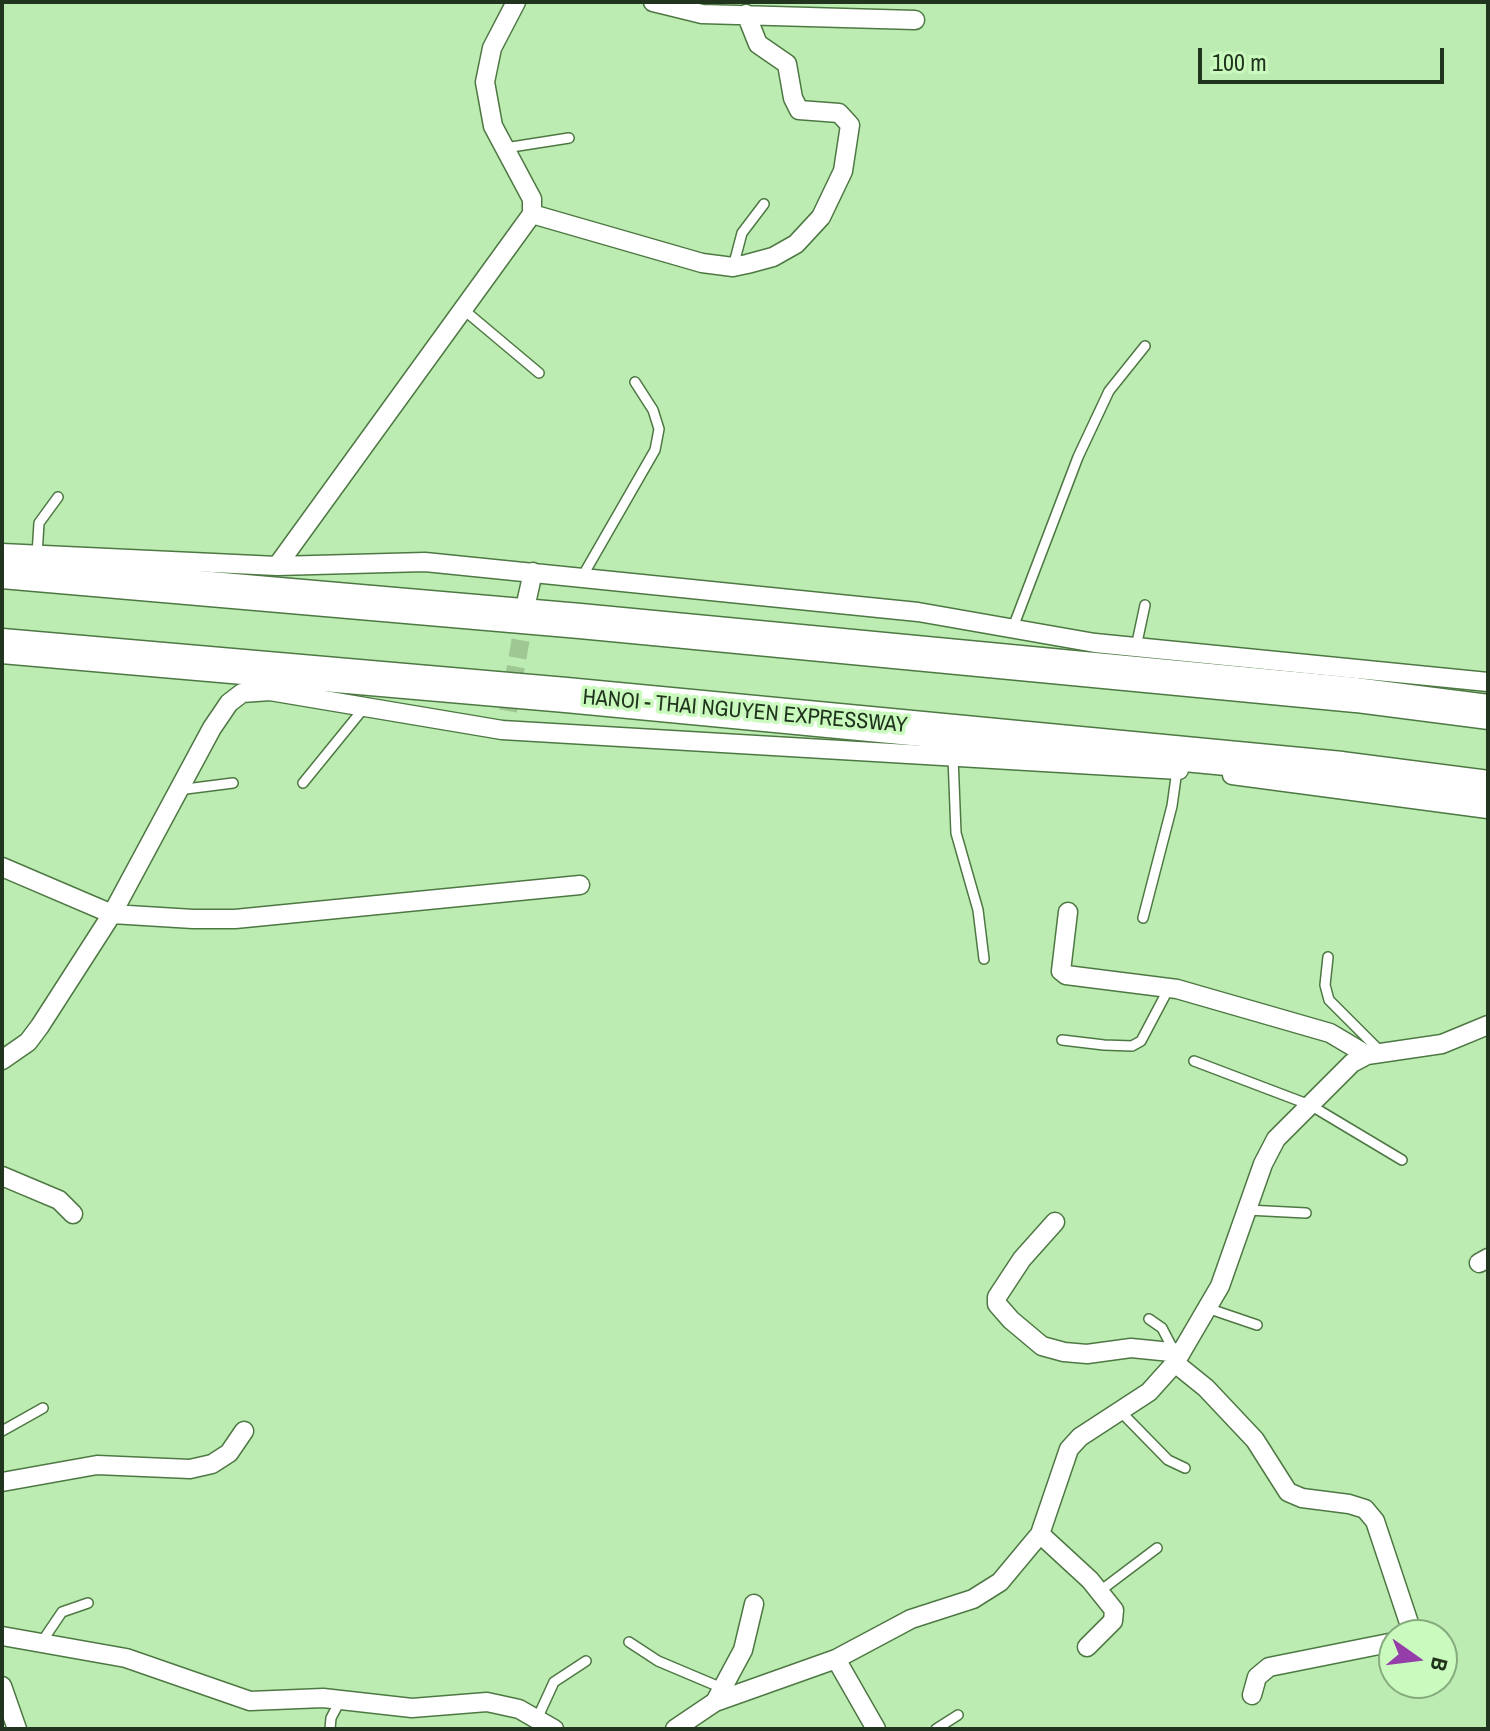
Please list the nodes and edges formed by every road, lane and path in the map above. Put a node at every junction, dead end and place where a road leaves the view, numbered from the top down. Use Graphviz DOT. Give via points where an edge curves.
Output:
graph roads {
  1 [pos="516,2"];
  2 [pos="653,2"];
  3 [pos="703,8"];
  4 [pos="746,14"];
  5 [pos="915,20"];
  6 [pos="569,138"];
  7 [pos="505,148"];
  8 [pos="764,204"];
  9 [pos="532,214"];
  10 [pos="733,267"];
  11 [pos="464,310"];
  12 [pos="1145,346"];
  13 [pos="539,373"];
  14 [pos="635,382"];
  15 [pos="58,497"];
  16 [pos="2,553"];
  17 [pos="37,555"];
  18 [pos="277,566"];
  19 [pos="2,571"];
  20 [pos="533,572"];
  21 [pos="582,577"];
  22 [pos="527,599"];
  23 [pos="1145,605"];
  24 [pos="1012,630"];
  25 [pos="2,646"];
  26 [pos="1136,647"];
  27 [pos="1488,682"];
  28 [pos="364,708"];
  29 [pos="508,711"];
  30 [pos="1488,712"];
  31 [pos="502,730"];
  32 [pos="953,757"];
  33 [pos="1177,770"];
  34 [pos="233,783"];
  35 [pos="303,783"];
  36 [pos="1488,788"];
  37 [pos="178,790"];
  38 [pos="1488,809"];
  39 [pos="5,870"];
  40 [pos="580,885"];
  41 [pos="1068,912"];
  42 [pos="112,914"];
  43 [pos="1143,918"];
  44 [pos="1328,957"];
  45 [pos="984,959"];
  46 [pos="1169,988"];
  47 [pos="1488,1025"];
  48 [pos="1062,1040"];
  49 [pos="1373,1053"];
  50 [pos="2,1060"];
  51 [pos="1194,1061"];
  52 [pos="1310,1105"];
  53 [pos="1402,1160"];
  54 [pos="2,1176"];
  55 [pos="1254,1211"];
  56 [pos="1306,1213"];
  57 [pos="73,1214"];
  58 [pos="1055,1222"];
  59 [pos="1212,1311"];
  60 [pos="1149,1319"];
  61 [pos="1257,1325"];
  62 [pos="1177,1357"];
  63 [pos="43,1408"];
  64 [pos="1120,1411"];
  65 [pos="2,1431"];
  66 [pos="244,1431"];
  67 [pos="1185,1468"];
  68 [pos="2,1482"];
  69 [pos="1040,1534"];
  70 [pos="1157,1548"];
  71 [pos="1100,1591"];
  72 [pos="88,1603"];
  73 [pos="754,1604"];
  74 [pos="1408,1619"];
  75 [pos="2,1636"];
  76 [pos="629,1642"];
  77 [pos="41,1643"];
  78 [pos="1378,1645"];
  79 [pos="1087,1647"];
  80 [pos="836,1659"];
  81 [pos="586,1661"];
  82 [pos="2,1686"];
  83 [pos="719,1695"];
  84 [pos="1252,1695"];
  85 [pos="341,1699"];
  86 [pos="958,1715"];
  87 [pos="548,1726"];
  88 [pos="17,1729"];
  89 [pos="330,1729"];
  90 [pos="675,1729"];
  91 [pos="876,1729"];
  92 [pos="936,1729"];
  1 -- 7 [label="street" via="492,48 485,82 487,110"];
  2 -- 3 [label="street"];
  3 -- 4 [label="street"];
  4 -- 5 [label="street"];
  4 -- 10 [label="street" via="754,39 787,64 799,110 845,115 850,139 843,171 821,217 796,244 773,257"];
  6 -- 7 [label="lane"];
  7 -- 9 [label="street" via="532,199"];
  8 -- 10 [label="lane" via="742,233"];
  9 -- 10 [label="street" via="702,263"];
  9 -- 11 [label="street"];
  11 -- 13 [label="lane"];
  11 -- 18 [label="street"];
  12 -- 24 [label="lane" via="1109,391 1084,444"];
  14 -- 21 [label="lane" via="659,429 655,450"];
  15 -- 17 [label="lane" via="39,523"];
  16 -- 17 [label="street"];
  17 -- 18 [label="street"];
  18 -- 20 [label="street" via="425,562"];
  19 -- 30 [label="highway" via="627,625 1340,693"];
  20 -- 21 [label="street"];
  20 -- 22 [label="street"];
  21 -- 24 [label="street" via="918,612"];
  23 -- 26 [label="lane"];
  24 -- 26 [label="street"];
  25 -- 36 [label="highway, HANOI - THAI NGUYEN EXPRESSWAY" via="1342,769"];
  26 -- 27 [label="street"];
  28 -- 31 [label="street"];
  28 -- 35 [label="lane"];
  28 -- 37 [label="street" via="270,691 242,693 212,728"];
  29 -- 31 [label="street"];
  31 -- 32 [label="street"];
  32 -- 33 [label="street"];
  32 -- 45 [label="lane" via="956,833 978,910"];
  33 -- 38 [label="street"];
  33 -- 43 [label="lane"];
  34 -- 37 [label="lane"];
  37 -- 42 [label="street"];
  39 -- 42 [label="street"];
  40 -- 42 [label="street" via="235,919"];
  41 -- 46 [label="street" via="1061,971 1066,975"];
  42 -- 50 [label="street" via="28,1042"];
  44 -- 49 [label="lane" via="1329,1000"];
  46 -- 48 [label="lane" via="1141,1041 1132,1046"];
  46 -- 49 [label="street" via="1330,1033"];
  47 -- 49 [label="street" via="1442,1044"];
  49 -- 52 [label="street" via="1352,1063"];
  51 -- 52 [label="lane"];
  52 -- 53 [label="lane"];
  52 -- 55 [label="street" via="1276,1139"];
  54 -- 57 [label="street" via="59,1200"];
  55 -- 56 [label="lane"];
  55 -- 59 [label="street"];
  58 -- 62 [label="street" via="997,1297 1011,1320 1042,1346 1064,1352 1131,1348"];
  59 -- 61 [label="lane"];
  59 -- 62 [label="street"];
  60 -- 62 [label="lane" via="1162,1328"];
  62 -- 64 [label="street" via="1149,1392"];
  62 -- 74 [label="street" via="1255,1440 1288,1492 1365,1509 1375,1521"];
  63 -- 65 [label="lane"];
  64 -- 67 [label="lane" via="1168,1460"];
  64 -- 69 [label="street" via="1069,1449"];
  66 -- 68 [label="street" via="229,1453 190,1469 97,1465"];
  69 -- 71 [label="street"];
  69 -- 80 [label="street" via="987,1592 911,1619"];
  70 -- 71 [label="lane"];
  71 -- 79 [label="street" via="1115,1617"];
  72 -- 77 [label="lane" via="62,1612"];
  73 -- 83 [label="street" via="743,1650"];
  75 -- 77 [label="street"];
  76 -- 83 [label="lane"];
  77 -- 85 [label="street" via="156,1666 250,1701"];
  78 -- 84 [label="street" via="1269,1667 1257,1677"];
  80 -- 83 [label="street"];
  80 -- 91 [label="street"];
  81 -- 87 [label="lane" via="554,1682"];
  82 -- 88 [label="street"];
  83 -- 90 [label="street"];
  85 -- 87 [label="street" via="412,1708 487,1702 519,1709"];
  85 -- 89 [label="lane"];
  86 -- 92 [label="lane"];
}
